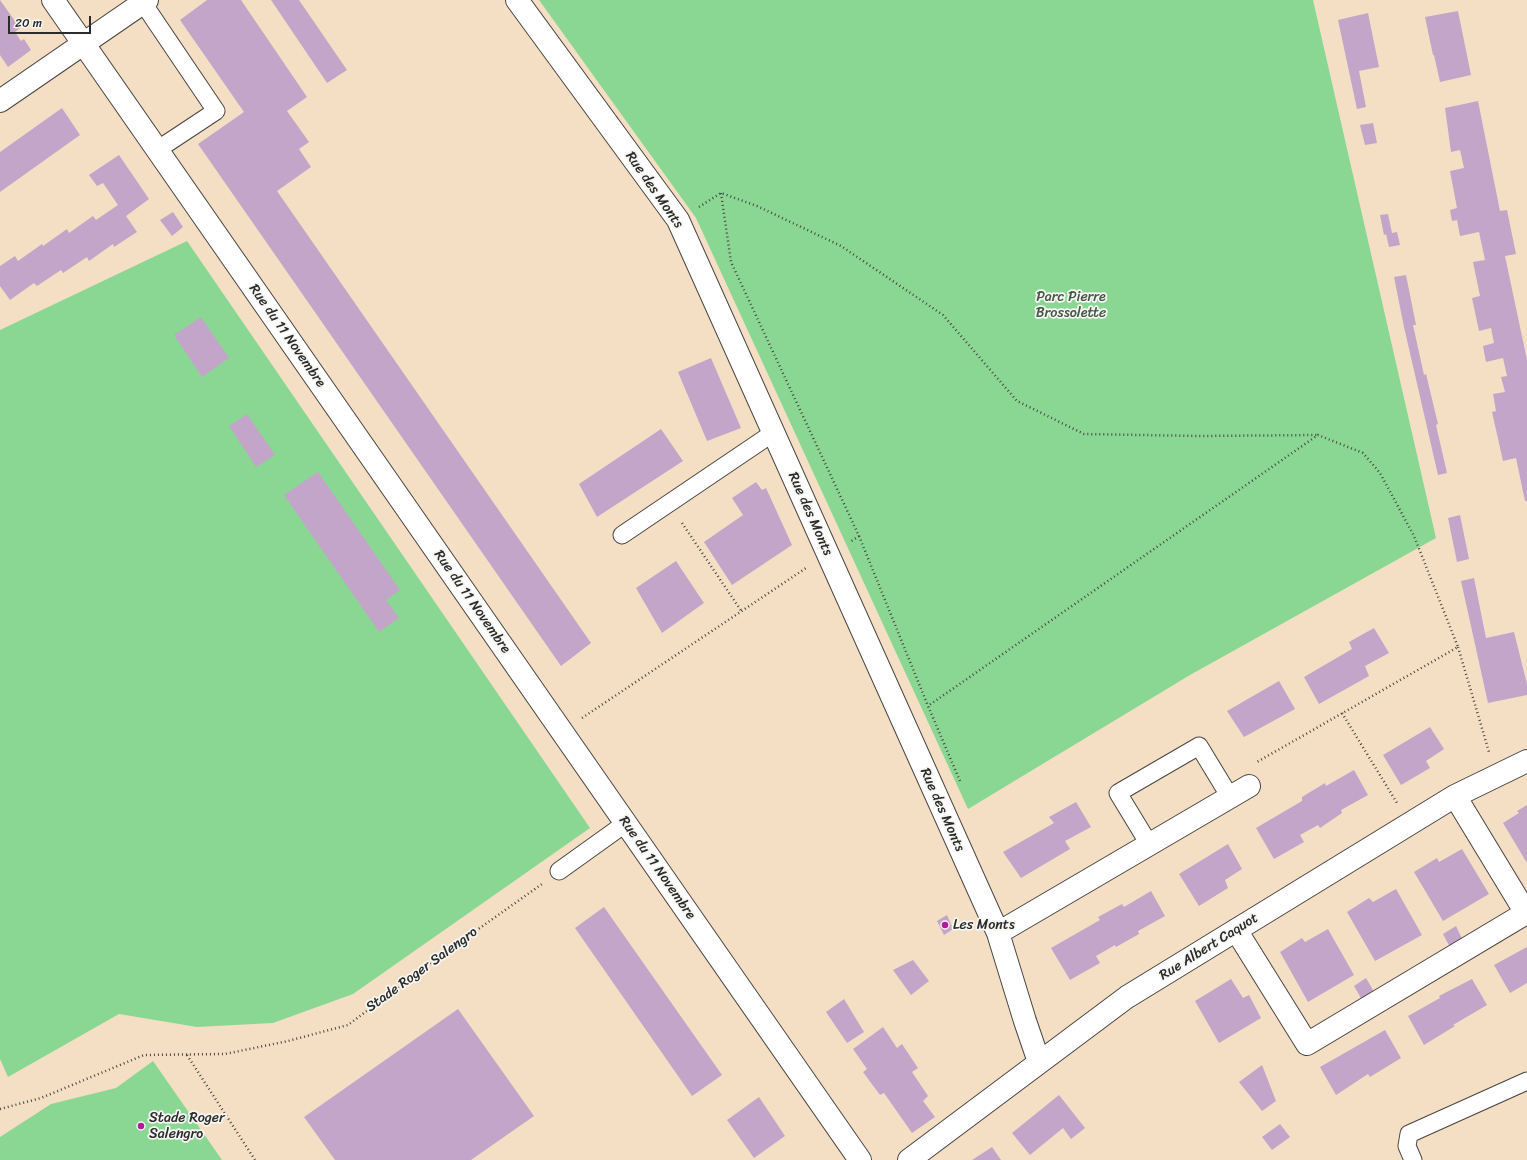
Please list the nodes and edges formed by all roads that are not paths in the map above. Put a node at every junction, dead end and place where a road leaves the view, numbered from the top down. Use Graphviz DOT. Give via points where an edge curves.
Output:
graph roads {
  1 [pos="53,0"];
  2 [pos="517,0"];
  3 [pos="145,1"];
  4 [pos="83,44"];
  5 [pos="0,101"];
  6 [pos="157,150"];
  7 [pos="773,433"];
  8 [pos="622,535"];
  9 [pos="1527,761"];
  10 [pos="1248,786"];
  11 [pos="1455,796"];
  12 [pos="1230,797"];
  13 [pos="626,823"];
  14 [pos="1149,844"];
  15 [pos="566,866"];
  16 [pos="1236,930"];
  17 [pos="998,933"];
  18 [pos="1039,1062"];
  19 [pos="1527,1081"];
  20 [pos="860,1160"];
  21 [pos="909,1160"];
  22 [pos="1413,1160"];
  1 -- 4 [label="street, Rue du 11 Novembre"];
  2 -- 7 [label="street, Rue des Monts" via="678,220"];
  3 -- 4 [label="street"];
  3 -- 6 [label="lane" via="216,111"];
  4 -- 5 [label="street"];
  4 -- 6 [label="street, Rue du 11 Novembre"];
  6 -- 13 [label="street, Rue du 11 Novembre"];
  7 -- 8 [label="lane"];
  7 -- 17 [label="street, Rue des Monts"];
  9 -- 11 [label="street, Rue Albert Caquot"];
  10 -- 12 [label="street"];
  11 -- 16 [label="street, Rue Albert Caquot"];
  11 -- 16 [label="street" via="1526,913 1307,1044"];
  12 -- 14 [label="street"];
  12 -- 14 [label="lane" via="1199,746 1118,793"];
  13 -- 15 [label="lane"];
  13 -- 20 [label="street, Rue du 11 Novembre"];
  14 -- 17 [label="street"];
  16 -- 18 [label="street, Rue Albert Caquot" via="1127,997"];
  17 -- 18 [label="street, Rue des Monts"];
  18 -- 21 [label="street, Rue Albert Caquot"];
  19 -- 22 [label="lane" via="1409,1134 1407,1146"];
}
